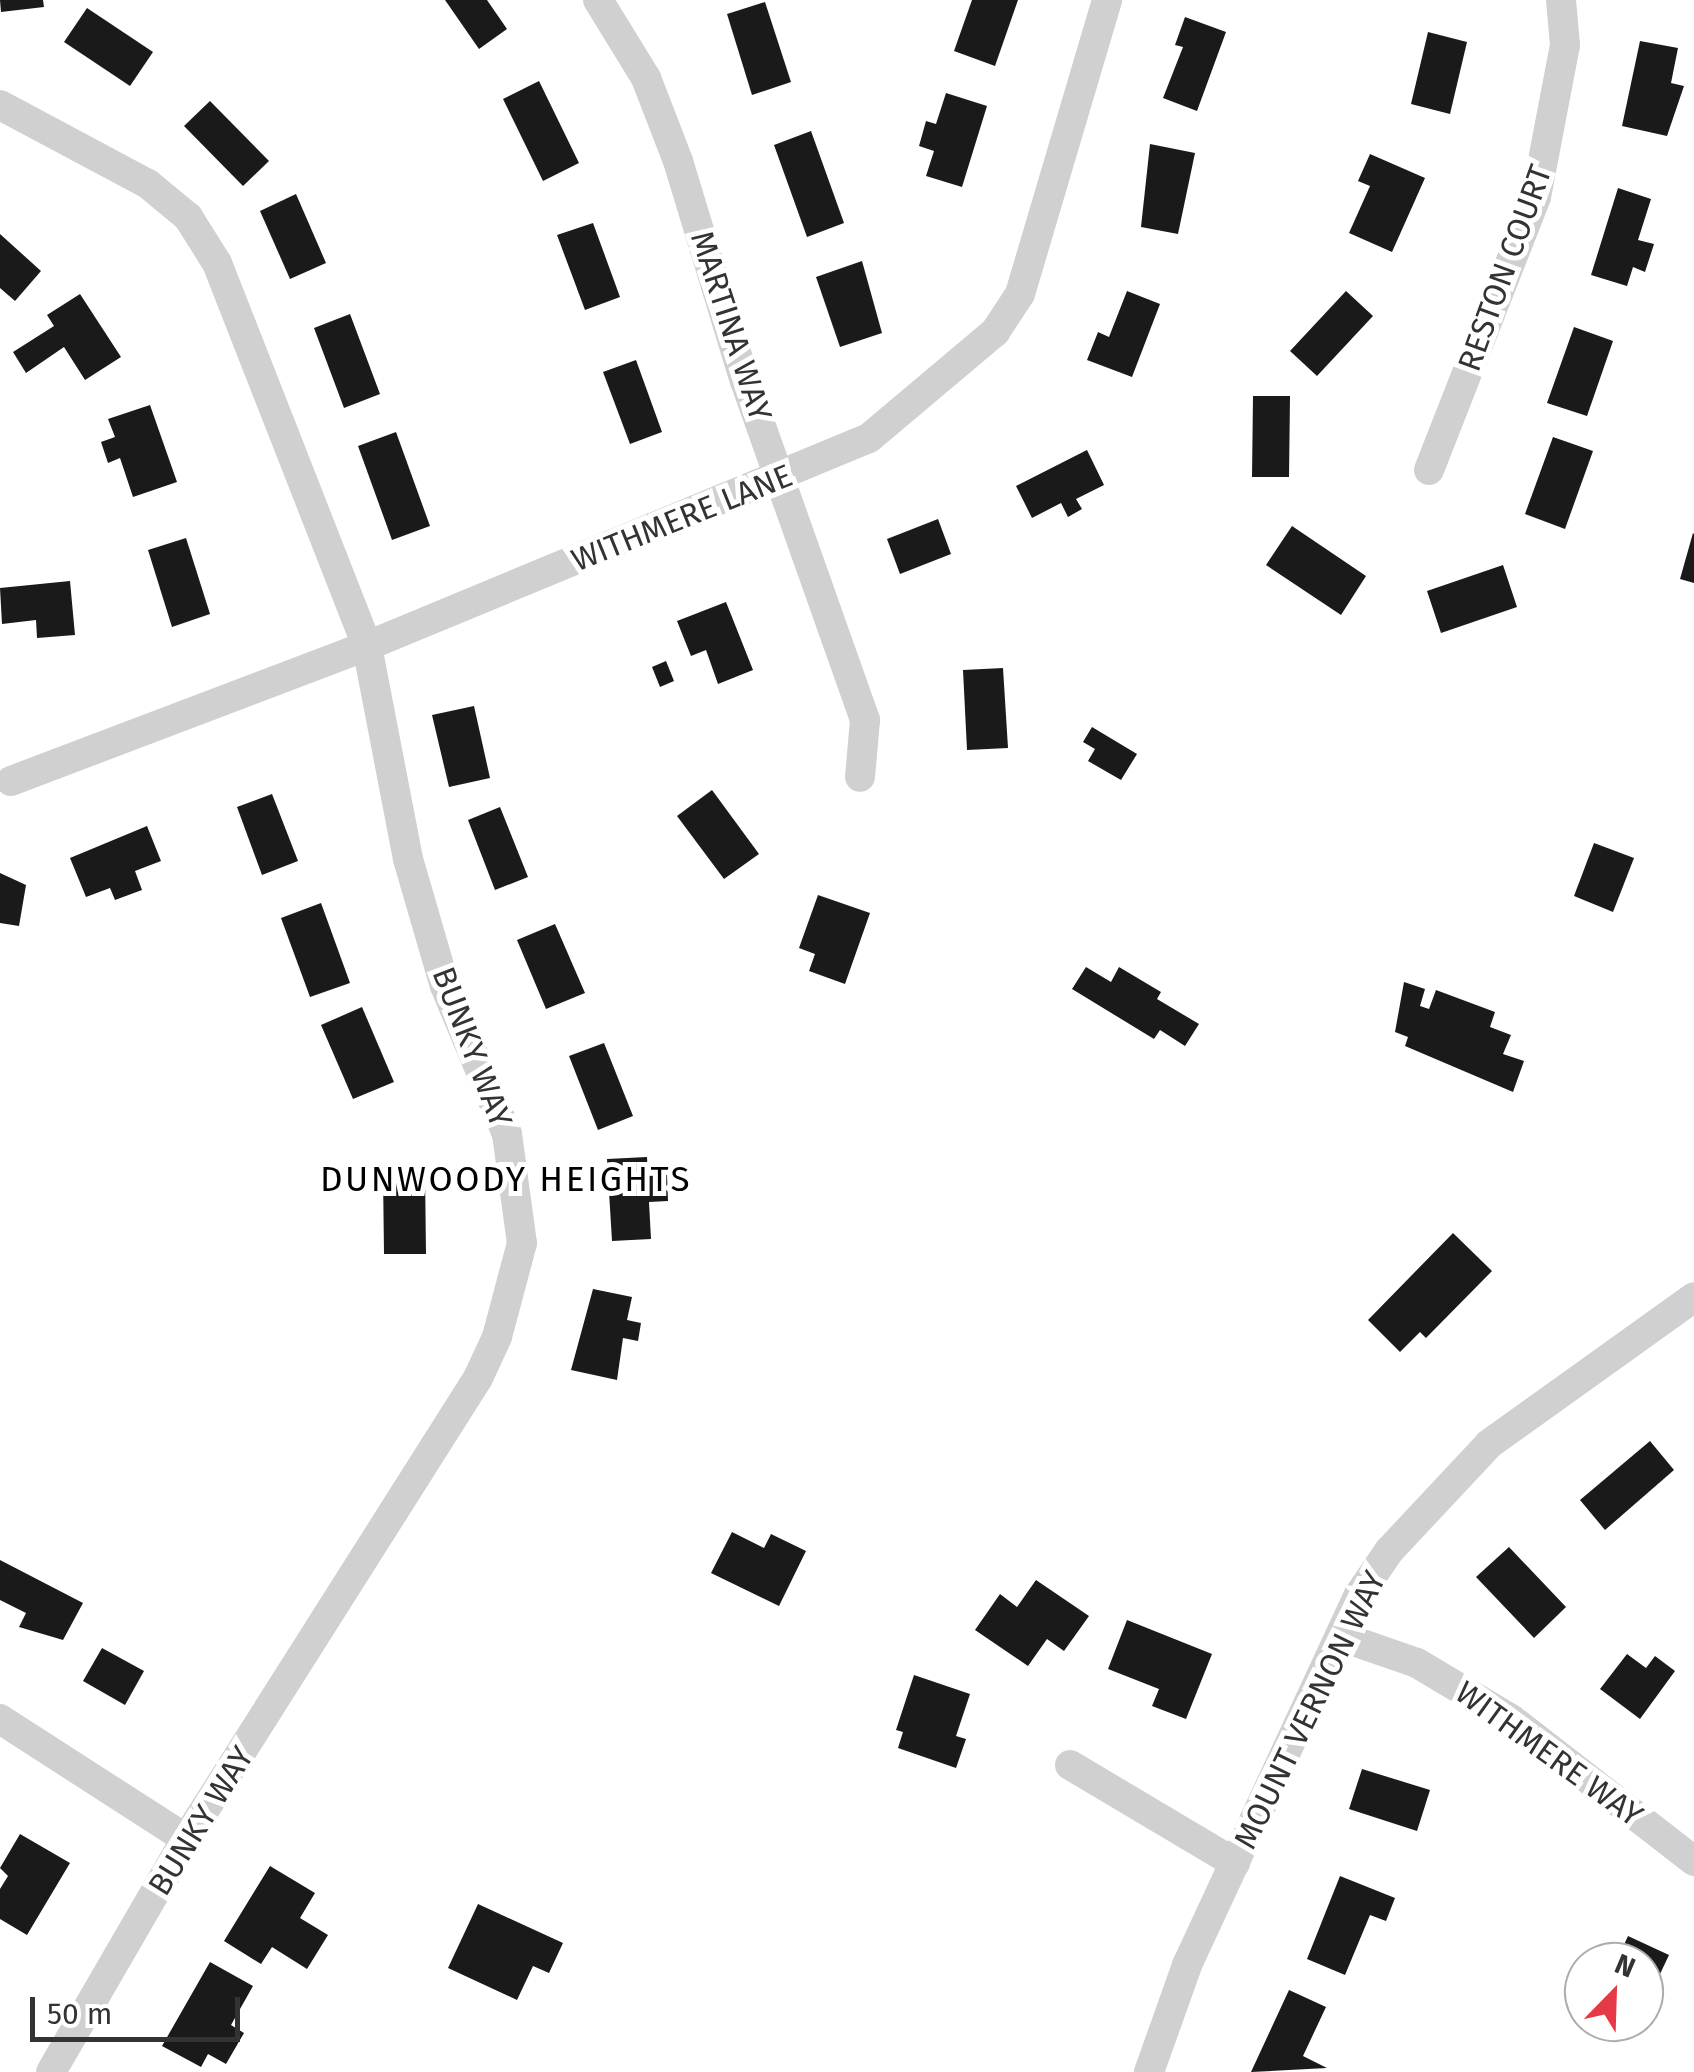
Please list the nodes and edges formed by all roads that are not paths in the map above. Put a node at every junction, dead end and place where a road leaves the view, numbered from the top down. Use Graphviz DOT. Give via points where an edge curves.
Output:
graph roads {
  1 [pos="598,0"];
  2 [pos="1108,0"];
  3 [pos="1561,0"];
  4 [pos="0,105"];
  5 [pos="1429,470"];
  6 [pos="783,478"];
  7 [pos="368,646"];
  8 [pos="860,776"];
  9 [pos="11,781"];
  10 [pos="1694,1297"];
  11 [pos="1342,1636"];
  12 [pos="0,1719"];
  13 [pos="1070,1765"];
  14 [pos="186,1839"];
  15 [pos="1694,1861"];
  16 [pos="1235,1863"];
  17 [pos="51,2072"];
  18 [pos="1149,2072"];
  1 -- 6 [label="street, MARTINA WAY" via="646,78"];
  2 -- 6 [label="street, WITHMERE LANE" via="1046,221 1020,294 995,332 869,438"];
  3 -- 5 [label="street, RESTON COURT" via="1565,45 1536,197"];
  4 -- 7 [label="street, BUNKY WAY" via="148,184 188,217 246,331 287,454"];
  6 -- 7 [label="street, WITHMERE LANE"];
  6 -- 8 [label="street, MARTINA WAY" via="866,720"];
  7 -- 9 [label="street, WITHMERE LANE"];
  7 -- 14 [label="street, BUNKY WAY" via="408,859 445,986 507,1134 522,1244 478,1378"];
  10 -- 11 [label="street, MOUNT VERNON WAY" via="1489,1444 1428,1504 1358,1594"];
  11 -- 15 [label="street, WITHMERE WAY" via="1417,1663 1511,1719"];
  11 -- 16 [label="street, MOUNT VERNON WAY"];
  12 -- 14 [label="street"];
  13 -- 16 [label="street"];
  14 -- 17 [label="street, BUNKY WAY"];
  16 -- 18 [label="street, MOUNT VERNON WAY" via="1187,1965"];
}
